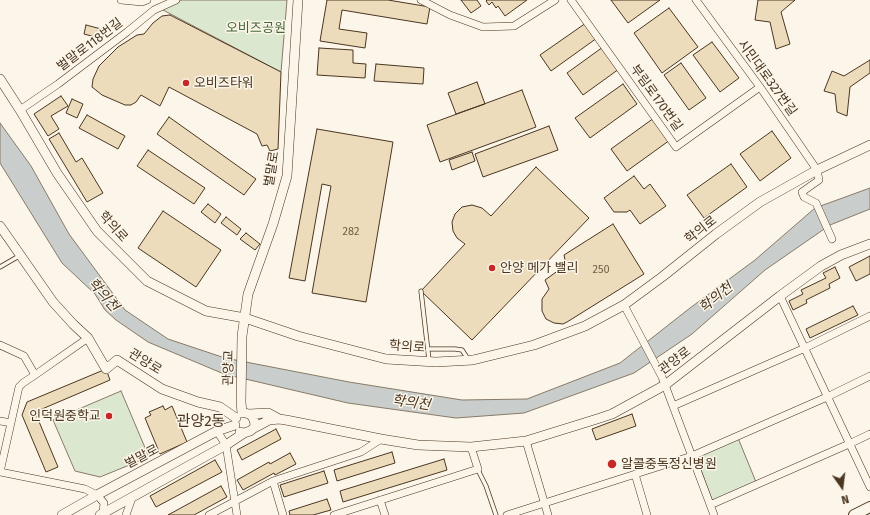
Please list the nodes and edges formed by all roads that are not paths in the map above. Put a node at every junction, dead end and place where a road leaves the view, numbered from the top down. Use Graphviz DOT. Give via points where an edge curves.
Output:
graph roads {
  1 [pos="122,0"];
  2 [pos="147,0"];
  3 [pos="150,0"];
  4 [pos="176,0"];
  5 [pos="298,0"];
  6 [pos="421,0"];
  7 [pos="555,0"];
  8 [pos="571,0"];
  9 [pos="696,0"];
  10 [pos="154,10"];
  11 [pos="0,79"];
  12 [pos="760,87"];
  13 [pos="20,110"];
  14 [pos="870,145"];
  15 [pos="817,170"];
  16 [pos="1,231"];
  17 [pos="832,237"];
  18 [pos="870,244"];
  19 [pos="20,256"];
  20 [pos="0,267"];
  21 [pos="421,291"];
  22 [pos="780,296"];
  23 [pos="624,305"];
  24 [pos="870,316"];
  25 [pos="245,318"];
  26 [pos="242,336"];
  27 [pos="88,338"];
  28 [pos="0,345"];
  29 [pos="805,348"];
  30 [pos="428,349"];
  31 [pos="467,361"];
  32 [pos="429,362"];
  33 [pos="35,375"];
  34 [pos="870,376"];
  35 [pos="664,381"];
  36 [pos="828,397"];
  37 [pos="673,406"];
  38 [pos="240,418"];
  39 [pos="279,418"];
  40 [pos="0,421"];
  41 [pos="11,423"];
  42 [pos="254,428"];
  43 [pos="217,431"];
  44 [pos="244,433"];
  45 [pos="870,434"];
  46 [pos="381,439"];
  47 [pos="526,441"];
  48 [pos="849,444"];
  49 [pos="226,445"];
  50 [pos="471,447"];
  51 [pos="692,456"];
  52 [pos="478,469"];
  53 [pos="0,472"];
  54 [pos="635,474"];
  55 [pos="273,481"];
  56 [pos="870,487"];
  57 [pos="97,495"];
  58 [pos="132,498"];
  59 [pos="380,500"];
  60 [pos="235,501"];
  61 [pos="544,503"];
  62 [pos="710,505"];
  63 [pos="870,507"];
  64 [pos="102,514"];
  65 [pos="62,515"];
  66 [pos="126,515"];
  67 [pos="209,515"];
  68 [pos="238,515"];
  69 [pos="284,515"];
  70 [pos="334,515"];
  71 [pos="385,515"];
  72 [pos="496,515"];
  73 [pos="508,515"];
  74 [pos="548,515"];
  75 [pos="647,515"];
  76 [pos="714,515"];
  77 [pos="854,515"];
  1 -- 2 [label="street"];
  3 -- 10 [label="street"];
  4 -- 10 [label="street, 벌말로118번길"];
  5 -- 25 [label="street, 벌말로" via="287,176 248,294"];
  6 -- 7 [label="street" via="450,15 483,27 514,26"];
  8 -- 12 [label="street, 부림로170번길" via="676,147"];
  9 -- 12 [label="street, 시민대로327번길"];
  10 -- 13 [label="street, 벌말로118번길"];
  11 -- 13 [label="street, 학의로"];
  12 -- 15 [label="street, 시민대로327번길"];
  13 -- 25 [label="street, 학의로" via="57,173 97,231 147,281 206,311"];
  14 -- 15 [label="street, 학의로"];
  15 -- 17 [label="street" via="819,180 802,192 804,197 816,203"];
  15 -- 23 [label="street, 학의로" via="760,202"];
  16 -- 19 [label="street, 관양로"];
  18 -- 22 [label="street, 관양로" via="821,266"];
  19 -- 20 [label="lane"];
  19 -- 27 [label="street, 관양로" via="53,302"];
  21 -- 30 [label="lane"];
  22 -- 29 [label="street"];
  22 -- 35 [label="street, 관양로"];
  23 -- 31 [label="street, 학의로" via="585,326 534,345"];
  23 -- 35 [label="street"];
  24 -- 29 [label="street"];
  25 -- 26 [label="street, 벌말로"];
  25 -- 32 [label="street, 학의로" via="298,336 386,359"];
  26 -- 38 [label="street, 관양교"];
  27 -- 33 [label="street"];
  27 -- 38 [label="street, 관양로" via="106,369 117,360 162,389 220,407"];
  28 -- 33 [label="street" via="24,356"];
  29 -- 36 [label="street"];
  29 -- 37 [label="street"];
  30 -- 31 [label="lane" via="462,350"];
  30 -- 32 [label="lane"];
  31 -- 32 [label="street, 학의로"];
  33 -- 41 [label="street" via="19,387"];
  34 -- 36 [label="street"];
  35 -- 37 [label="street"];
  35 -- 47 [label="street, 관양로" via="612,414"];
  36 -- 48 [label="street"];
  36 -- 51 [label="street"];
  37 -- 51 [label="street"];
  38 -- 39 [label="street, 관양로" via="268,413"];
  38 -- 42 [label="street" via="252,416"];
  38 -- 43 [label="street, 벌말로"];
  38 -- 44 [label="street" via="237,429"];
  39 -- 42 [label="street"];
  39 -- 46 [label="street, 관양로"];
  40 -- 41 [label="street"];
  41 -- 53 [label="street"];
  42 -- 44 [label="street"];
  43 -- 49 [label="street"];
  43 -- 57 [label="street, 벌말로"];
  44 -- 49 [label="street"];
  45 -- 48 [label="street"];
  46 -- 50 [label="street, 관양로" via="418,445"];
  46 -- 55 [label="street" via="360,452"];
  47 -- 50 [label="street, 관양로"];
  47 -- 61 [label="street"];
  48 -- 56 [label="street"];
  48 -- 62 [label="street"];
  49 -- 58 [label="street"];
  49 -- 60 [label="street"];
  50 -- 52 [label="street"];
  51 -- 54 [label="street"];
  51 -- 62 [label="street"];
  52 -- 59 [label="street"];
  52 -- 72 [label="lane"];
  53 -- 57 [label="street" via="85,489"];
  54 -- 61 [label="street"];
  54 -- 75 [label="street"];
  55 -- 60 [label="street"];
  55 -- 69 [label="street"];
  57 -- 64 [label="street" via="104,503"];
  57 -- 65 [label="street, 벌말로"];
  58 -- 64 [label="street"];
  58 -- 66 [label="street"];
  59 -- 70 [label="street"];
  59 -- 71 [label="street"];
  60 -- 67 [label="street"];
  60 -- 68 [label="street"];
  61 -- 73 [label="street"];
  61 -- 74 [label="street"];
  62 -- 76 [label="street"];
  63 -- 77 [label="main road"];
}
